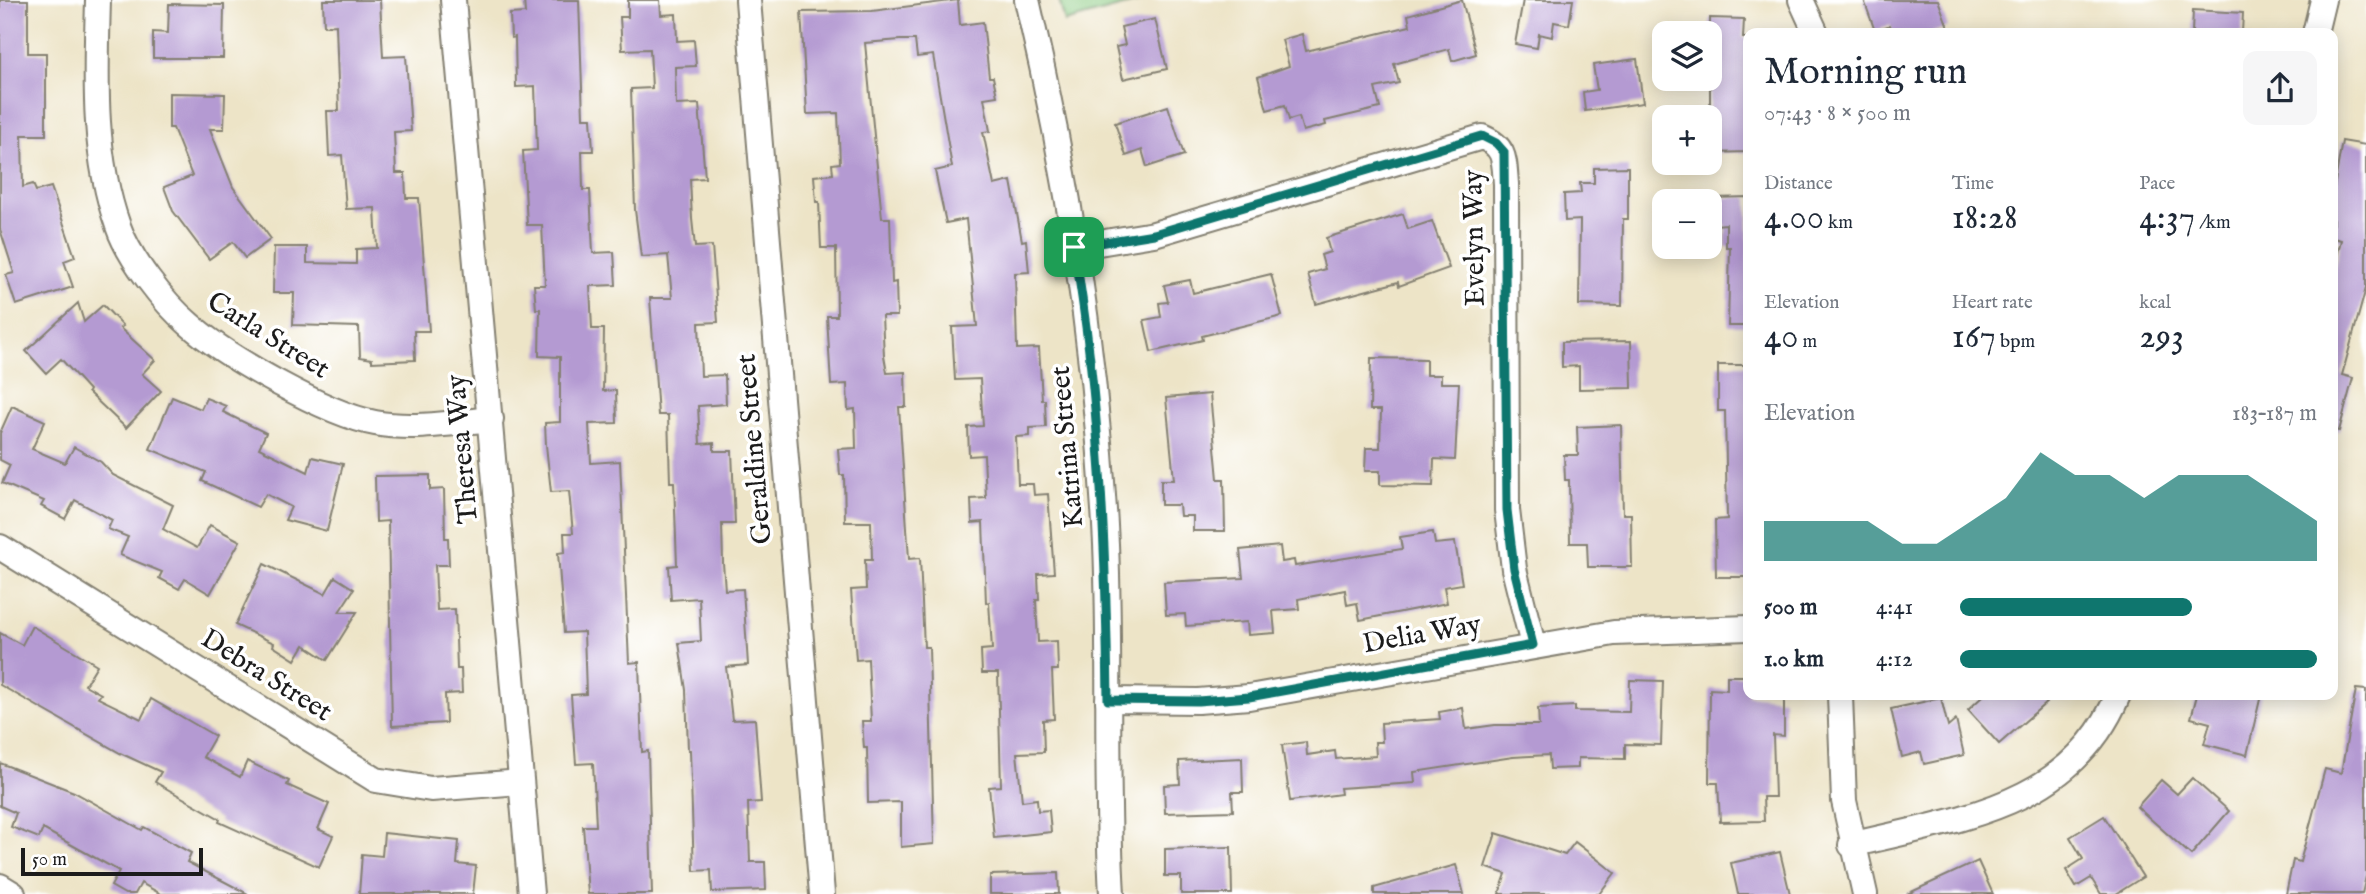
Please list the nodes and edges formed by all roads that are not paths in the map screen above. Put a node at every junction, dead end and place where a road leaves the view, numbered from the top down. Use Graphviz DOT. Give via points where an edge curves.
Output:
graph roads {
  1 [pos="98,0"];
  2 [pos="453,0"];
  3 [pos="748,0"];
  4 [pos="1027,0"];
  5 [pos="1801,0"];
  6 [pos="2323,0"];
  7 [pos="1814,28"];
  8 [pos="2316,28"];
  9 [pos="1074,247"];
  10 [pos="491,419"];
  11 [pos="0,547"];
  12 [pos="1743,628"];
  13 [pos="1533,645"];
  14 [pos="1108,700"];
  15 [pos="1840,700"];
  16 [pos="2115,700"];
  17 [pos="521,782"];
  18 [pos="1851,845"];
  19 [pos="0,886"];
  20 [pos="13,894"];
  21 [pos="531,894"];
  22 [pos="822,894"];
  23 [pos="1112,894"];
  24 [pos="1865,894"];
  1 -- 10 [label="street, Carla Street" via="96,93 102,157 119,228 154,286 189,324 249,365 334,412 376,424 425,426"];
  2 -- 10 [label="street, Theresa Way"];
  3 -- 22 [label="street, Geraldine Street"];
  4 -- 9 [label="street, Katrina Street" via="1047,84"];
  5 -- 7 [label="street"];
  6 -- 8 [label="street"];
  9 -- 13 [label="street, Evelyn Way" via="1154,234 1482,136 1496,143 1504,152 1506,184 1507,510 1514,569"];
  9 -- 14 [label="street, Katrina Street" via="1088,330 1106,544"];
  10 -- 17 [label="street, Theresa Way"];
  11 -- 17 [label="street, Debra Street" via="376,780 431,789"];
  12 -- 13 [label="street, Delia Way" via="1614,633"];
  13 -- 14 [label="street, Delia Way" via="1249,697"];
  14 -- 23 [label="street, Katrina Street"];
  15 -- 18 [label="street" via="1844,801"];
  16 -- 18 [label="street" via="2084,752 2041,788 1982,812"];
  17 -- 21 [label="street, Theresa Way"];
  18 -- 24 [label="street"];
  19 -- 20 [label="street"];
}
